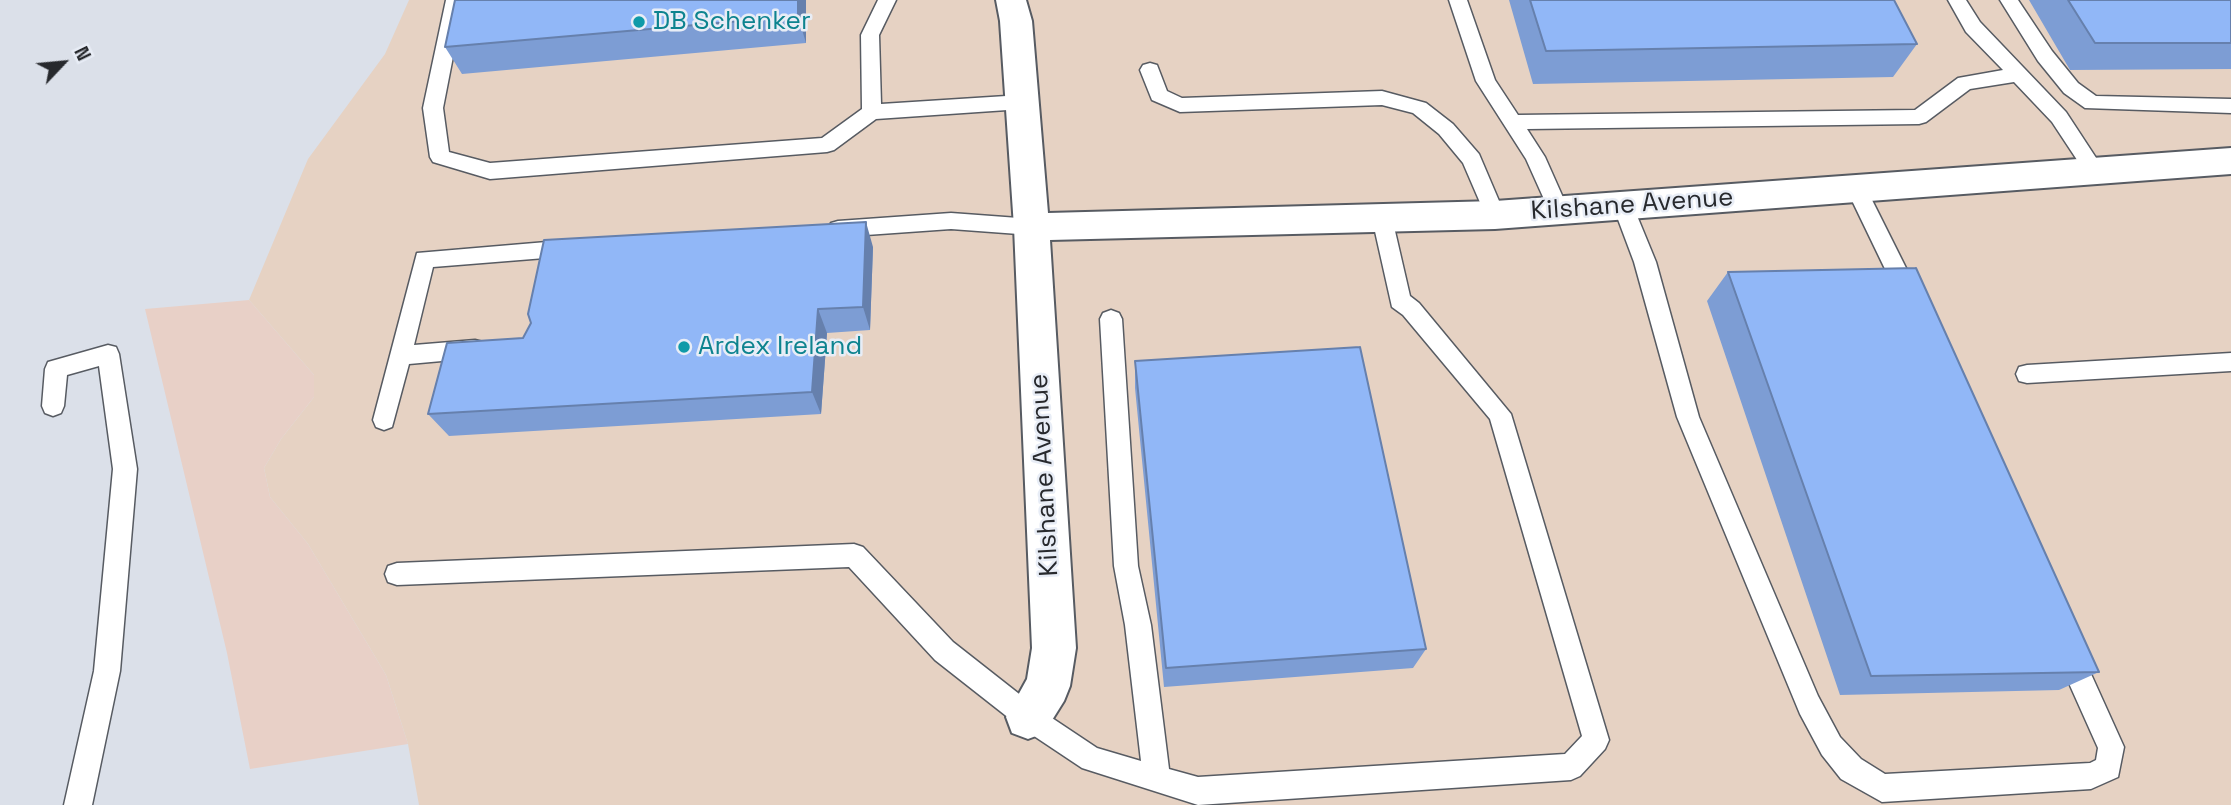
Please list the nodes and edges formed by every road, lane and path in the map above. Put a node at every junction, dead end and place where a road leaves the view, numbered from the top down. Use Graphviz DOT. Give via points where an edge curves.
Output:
graph roads {
  1 [pos="455,0"];
  2 [pos="887,0"];
  3 [pos="1011,0"];
  4 [pos="1458,0"];
  5 [pos="1957,0"];
  6 [pos="2009,0"];
  7 [pos="1150,70"];
  8 [pos="2018,74"];
  9 [pos="1022,102"];
  10 [pos="2231,106"];
  11 [pos="872,112"];
  12 [pos="1512,122"];
  13 [pos="2231,161"];
  14 [pos="2094,170"];
  15 [pos="1856,188"];
  16 [pos="1623,206"];
  17 [pos="1559,211"];
  18 [pos="1495,215"];
  19 [pos="1382,218"];
  20 [pos="1032,227"];
  21 [pos="816,231"];
  22 [pos="594,247"];
  23 [pos="1400,301"];
  24 [pos="1111,319"];
  25 [pos="1921,323"];
  26 [pos="498,348"];
  27 [pos="400,355"];
  28 [pos="2231,362"];
  29 [pos="2027,374"];
  30 [pos="54,406"];
  31 [pos="384,419"];
  32 [pos="397,575"];
  33 [pos="2060,635"];
  34 [pos="1028,718"];
  35 [pos="1157,779"];
  36 [pos="78,805"];
  1 -- 11 [label="lane" via="433,108 440,158 490,171 827,145"];
  2 -- 11 [label="lane" via="870,34"];
  3 -- 9 [label="street, Kilshane Avenue"];
  4 -- 12 [label="lane" via="1486,81"];
  5 -- 8 [label="lane" via="1973,27"];
  6 -- 10 [label="lane" via="2062,78 2092,103"];
  7 -- 18 [label="lane" via="1160,95 1180,105 1382,98 1419,108 1446,129 1472,159"];
  8 -- 12 [label="lane" via="1965,83 1919,117"];
  8 -- 14 [label="lane" via="2059,117"];
  9 -- 11 [label="lane"];
  9 -- 20 [label="street, Kilshane Avenue"];
  12 -- 17 [label="lane" via="1535,157"];
  13 -- 14 [label="street, Kilshane Avenue"];
  14 -- 15 [label="street, Kilshane Avenue"];
  15 -- 16 [label="street, Kilshane Avenue"];
  15 -- 25 [label="lane"];
  16 -- 17 [label="street, Kilshane Avenue"];
  16 -- 33 [label="lane" via="1645,262 1688,417 1809,705 1851,769 1882,788 2091,776 2109,768 2110,747"];
  17 -- 18 [label="street, Kilshane Avenue"];
  18 -- 19 [label="street, Kilshane Avenue"];
  19 -- 20 [label="street, Kilshane Avenue"];
  19 -- 23 [label="lane"];
  20 -- 21 [label="lane" via="951,221"];
  20 -- 34 [label="street, Kilshane Avenue" via="1054,648 1048,686"];
  22 -- 27 [label="lane" via="425,259"];
  23 -- 35 [label="lane" via="1500,414 1596,740 1571,767 1198,791"];
  24 -- 35 [label="lane" via="1126,566"];
  26 -- 27 [label="lane"];
  27 -- 31 [label="lane"];
  28 -- 29 [label="lane"];
  30 -- 36 [label="lane" via="57,369 108,354 125,469 107,671"];
  32 -- 34 [label="lane" via="854,555 944,651"];
  34 -- 35 [label="lane" via="1091,759"];
}
